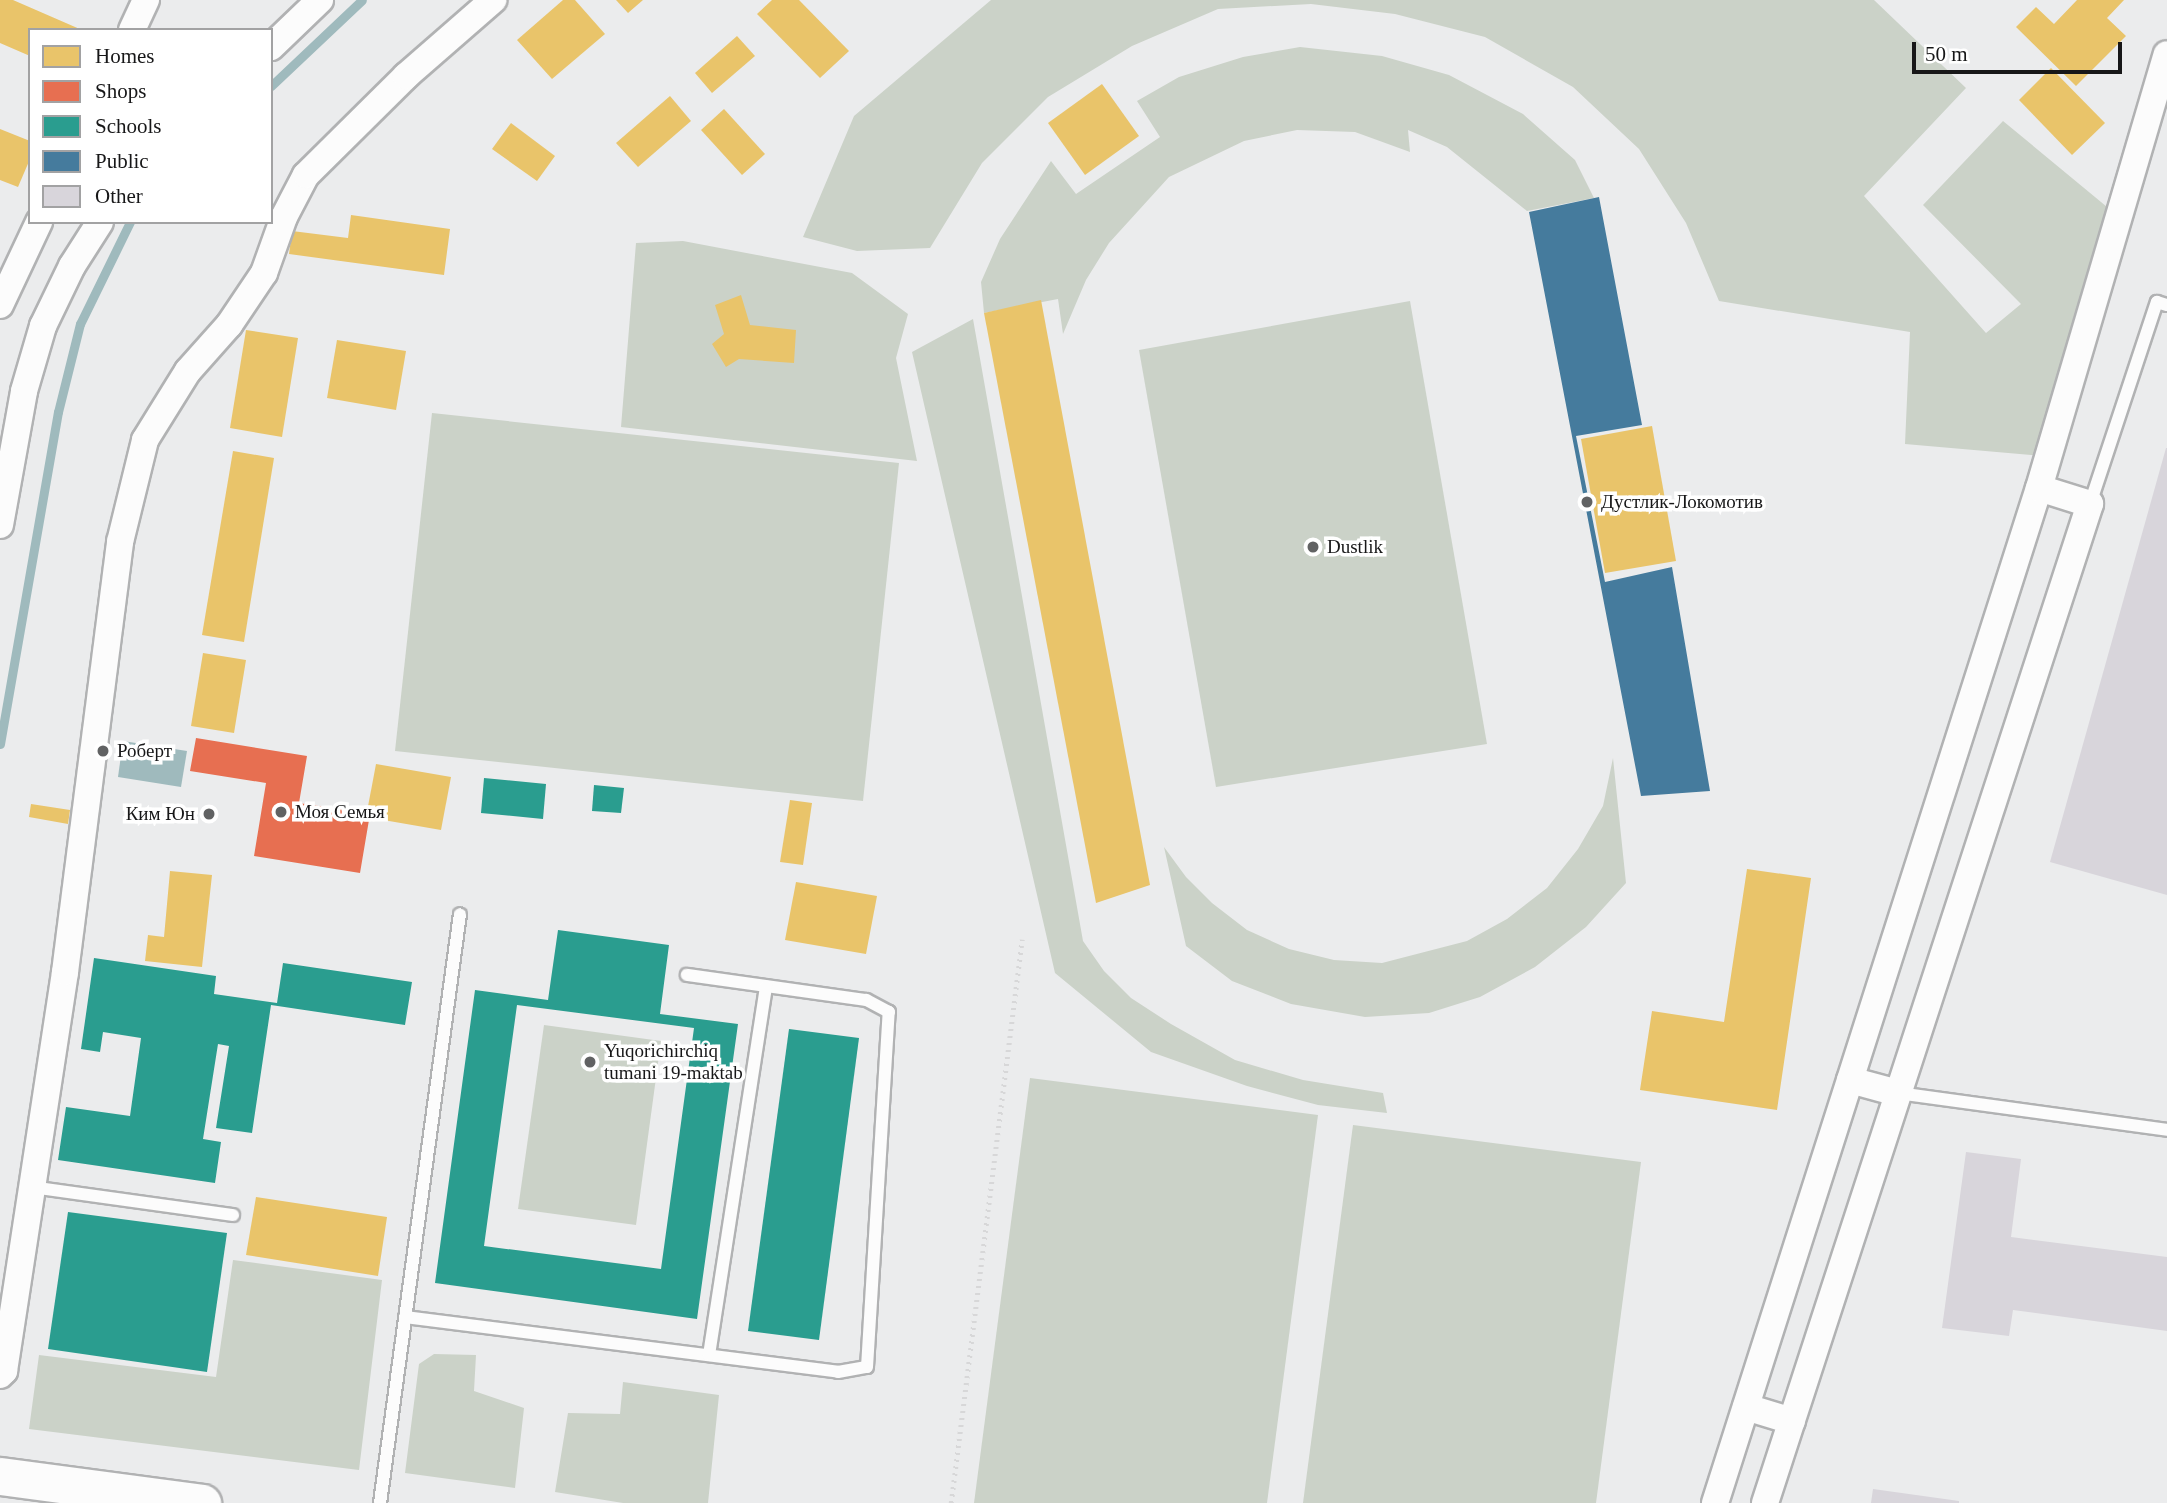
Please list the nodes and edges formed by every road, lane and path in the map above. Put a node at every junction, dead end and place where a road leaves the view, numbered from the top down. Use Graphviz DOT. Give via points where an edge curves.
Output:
graph roads {
  1 [pos="146,0"];
  2 [pos="320,0"];
  3 [pos="493,0"];
  4 [pos="133,28"];
  5 [pos="273,45"];
  6 [pos="2167,54"];
  7 [pos="39,224"];
  8 [pos="99,224"];
  9 [pos="0,304"];
  10 [pos="2167,304"];
  11 [pos="2039,488"];
  12 [pos="2090,504"];
  13 [pos="0,525"];
  14 [pos="460,914"];
  15 [pos="1021,939"];
  16 [pos="687,975"];
  17 [pos="766,986"];
  18 [pos="1850,1080"];
  19 [pos="1898,1093"];
  20 [pos="2167,1130"];
  21 [pos="31,1187"];
  22 [pos="233,1214"];
  23 [pos="405,1317"];
  24 [pos="709,1355"];
  25 [pos="0,1375"];
  26 [pos="1746,1407"];
  27 [pos="1792,1421"];
  28 [pos="0,1476"];
  29 [pos="0,1494"];
  30 [pos="62,1503"];
  31 [pos="202,1503"];
  32 [pos="380,1503"];
  33 [pos="951,1503"];
  34 [pos="1715,1503"];
  35 [pos="1765,1503"];
  1 -- 4 [label="street"];
  2 -- 5 [label="street"];
  3 -- 21 [label="street" via="406,76 306,175 284,217 264,272 229,325 188,371 145,440 120,542 65,972"];
  6 -- 11 [label="street"];
  7 -- 9 [label="street"];
  8 -- 13 [label="street" via="43,326 24,391"];
  10 -- 12 [label="lane" via="2157,302"];
  11 -- 12 [label="street"];
  11 -- 18 [label="street"];
  12 -- 19 [label="street"];
  14 -- 23 [label="lane"];
  15 -- 33 [label="path"];
  16 -- 17 [label="lane"];
  17 -- 24 [label="lane"];
  17 -- 24 [label="lane" via="866,1000 889,1012 867,1367 838,1372"];
  18 -- 19 [label="street"];
  18 -- 26 [label="street"];
  19 -- 20 [label="lane"];
  19 -- 27 [label="street"];
  21 -- 22 [label="lane"];
  21 -- 25 [label="street"];
  23 -- 24 [label="lane"];
  23 -- 32 [label="lane"];
  26 -- 27 [label="street"];
  26 -- 34 [label="street"];
  27 -- 35 [label="street"];
  28 -- 31 [label="main road"];
  29 -- 30 [label="main road"];
}
